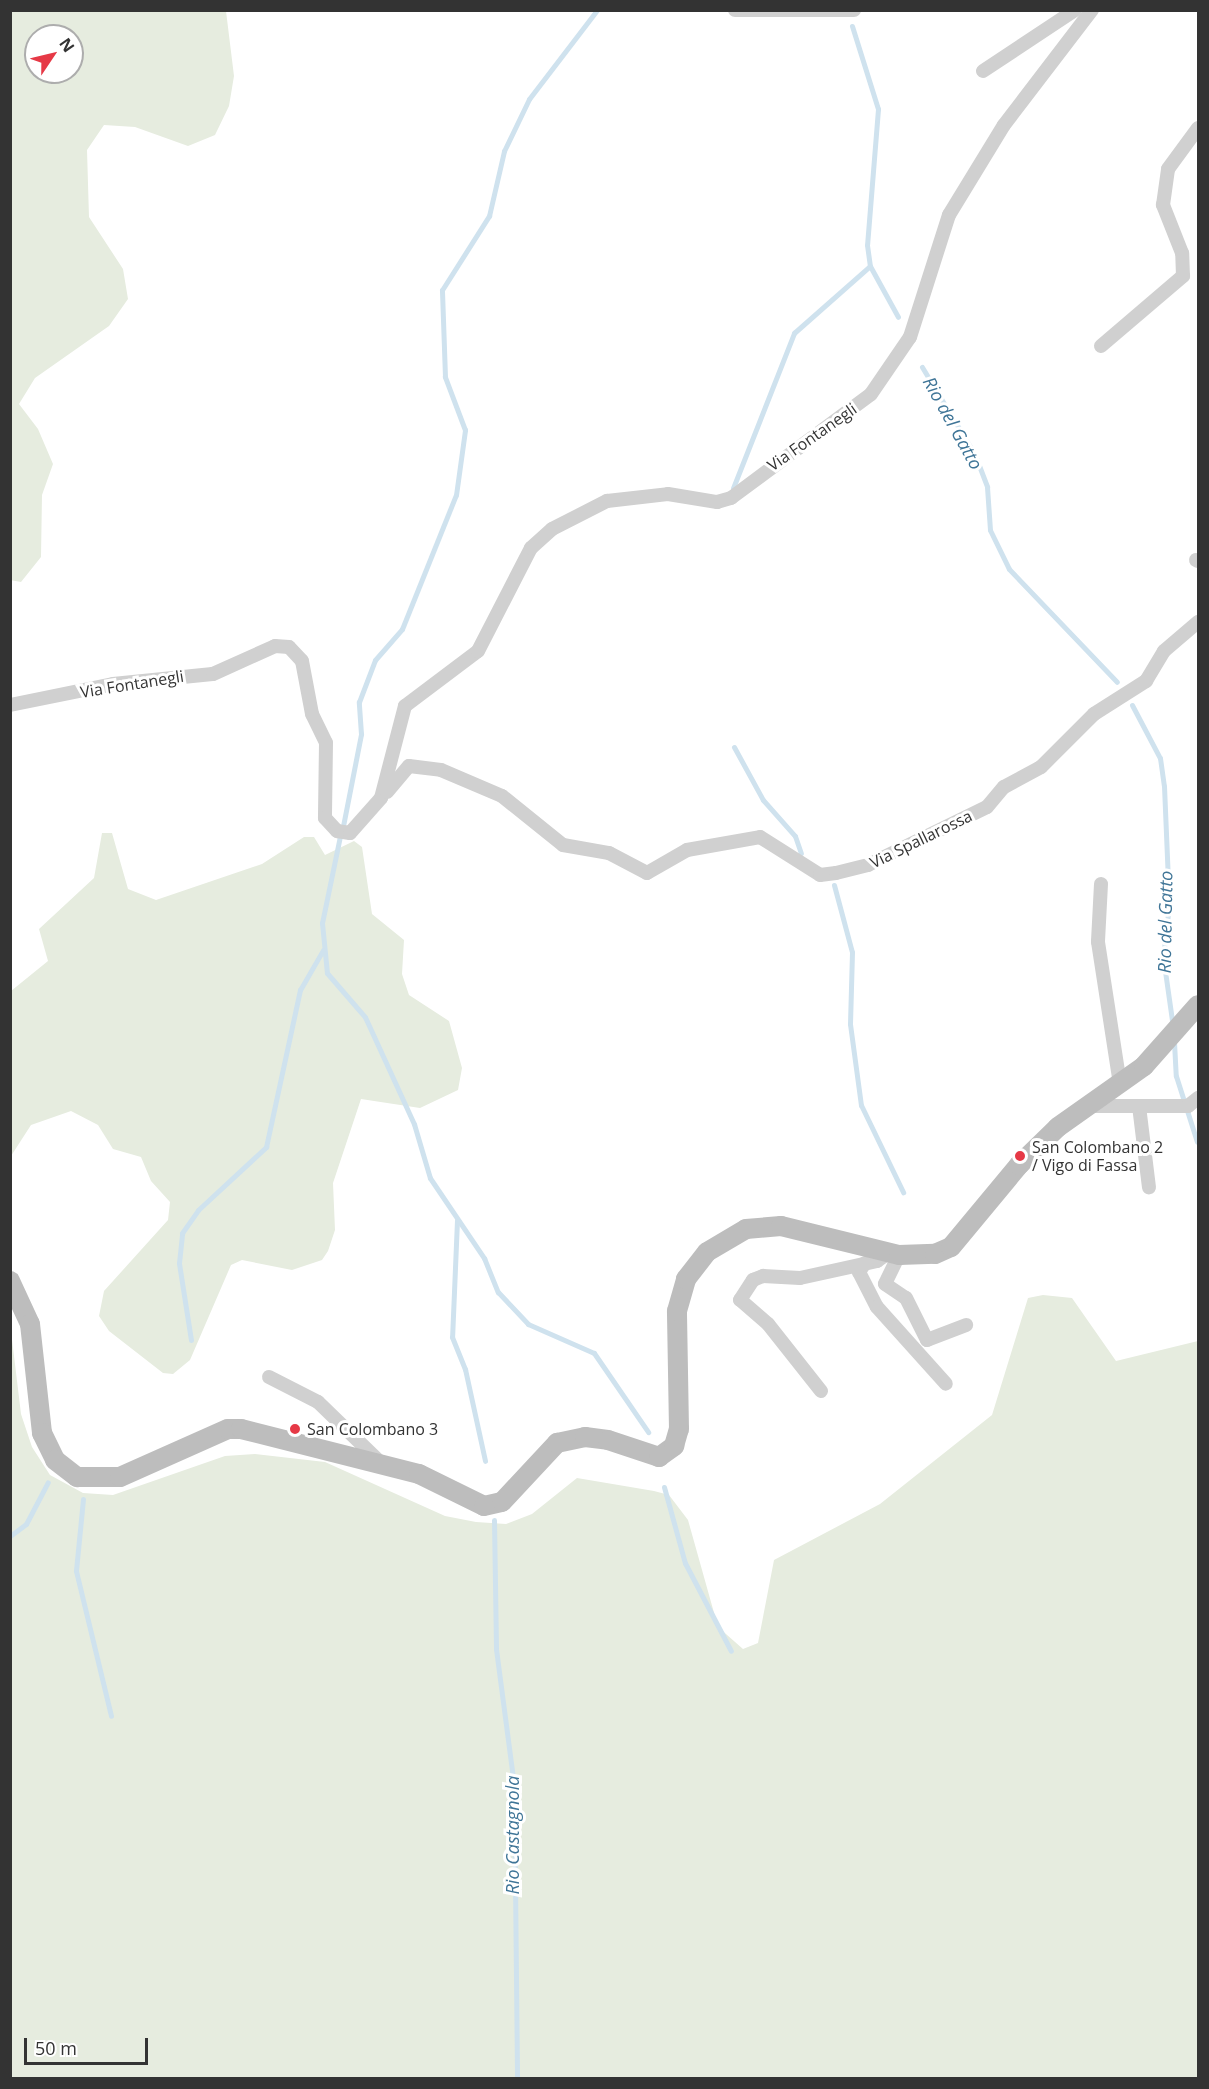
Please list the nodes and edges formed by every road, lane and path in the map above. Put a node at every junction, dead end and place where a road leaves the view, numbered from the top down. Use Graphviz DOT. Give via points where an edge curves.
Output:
graph roads {
  1 [pos="735,10"];
  2 [pos="854,10"];
  3 [pos="1076,10"];
  4 [pos="1092,10"];
  5 [pos="982,71"];
  6 [pos="1198,128"];
  7 [pos="1101,346"];
  8 [pos="1198,622"];
  9 [pos="10,705"];
  10 [pos="381,798"];
  11 [pos="1101,884"];
  12 [pos="1198,1005"];
  13 [pos="1120,1084"];
  14 [pos="1198,1098"];
  15 [pos="1090,1106"];
  16 [pos="1139,1106"];
  17 [pos="1149,1186"];
  18 [pos="893,1255"];
  19 [pos="866,1263"];
  20 [pos="10,1281"];
  21 [pos="966,1325"];
  22 [pos="269,1377"];
  23 [pos="946,1384"];
  24 [pos="821,1391"];
  25 [pos="383,1465"];
  1 -- 2 [label="street" via="844,15"];
  3 -- 5 [label="street"];
  4 -- 10 [label="street, Via Fontanegli" via="1004,125 949,215 928,267 910,337 871,394 731,498 717,502 668,494 607,501 552,529 531,548 478,651 405,706"];
  6 -- 7 [label="street" via="1168,169 1163,205 1182,253 1184,276"];
  8 -- 10 [label="street, Via Spallarossa" via="1164,651 1146,681 1094,714 1041,767 1004,787 987,807 868,865 836,873 820,875 760,837 687,850 646,873 609,853 563,845 489,789 416,765 405,769"];
  9 -- 10 [label="street, Via Fontanegli" via="146,679 213,674 275,646 289,647 302,661 312,714 326,743 329,825 350,833"];
  11 -- 13 [label="street" via="1098,942"];
  12 -- 13 [label="street" via="1159,1053"];
  13 -- 15 [label="street"];
  14 -- 16 [label="street" via="1188,1106"];
  15 -- 16 [label="street"];
  15 -- 18 [label="street" via="1019,1165 951,1247 935,1254"];
  16 -- 17 [label="street"];
  18 -- 19 [label="street"];
  18 -- 21 [label="street" via="885,1284 906,1298 927,1340"];
  18 -- 25 [label="street" via="781,1226 746,1229 707,1252 686,1279 677,1311 679,1429 674,1446 658,1457 608,1440 585,1437 557,1443 516,1491 502,1503 484,1506 419,1474"];
  19 -- 23 [label="street" via="859,1272 878,1307"];
  19 -- 24 [label="street" via="800,1278 764,1276 753,1280 740,1299 768,1324"];
  20 -- 25 [label="street" via="30,1324 42,1433 55,1460 77,1477 120,1477 228,1429"];
  22 -- 25 [label="street" via="318,1402"];
}
